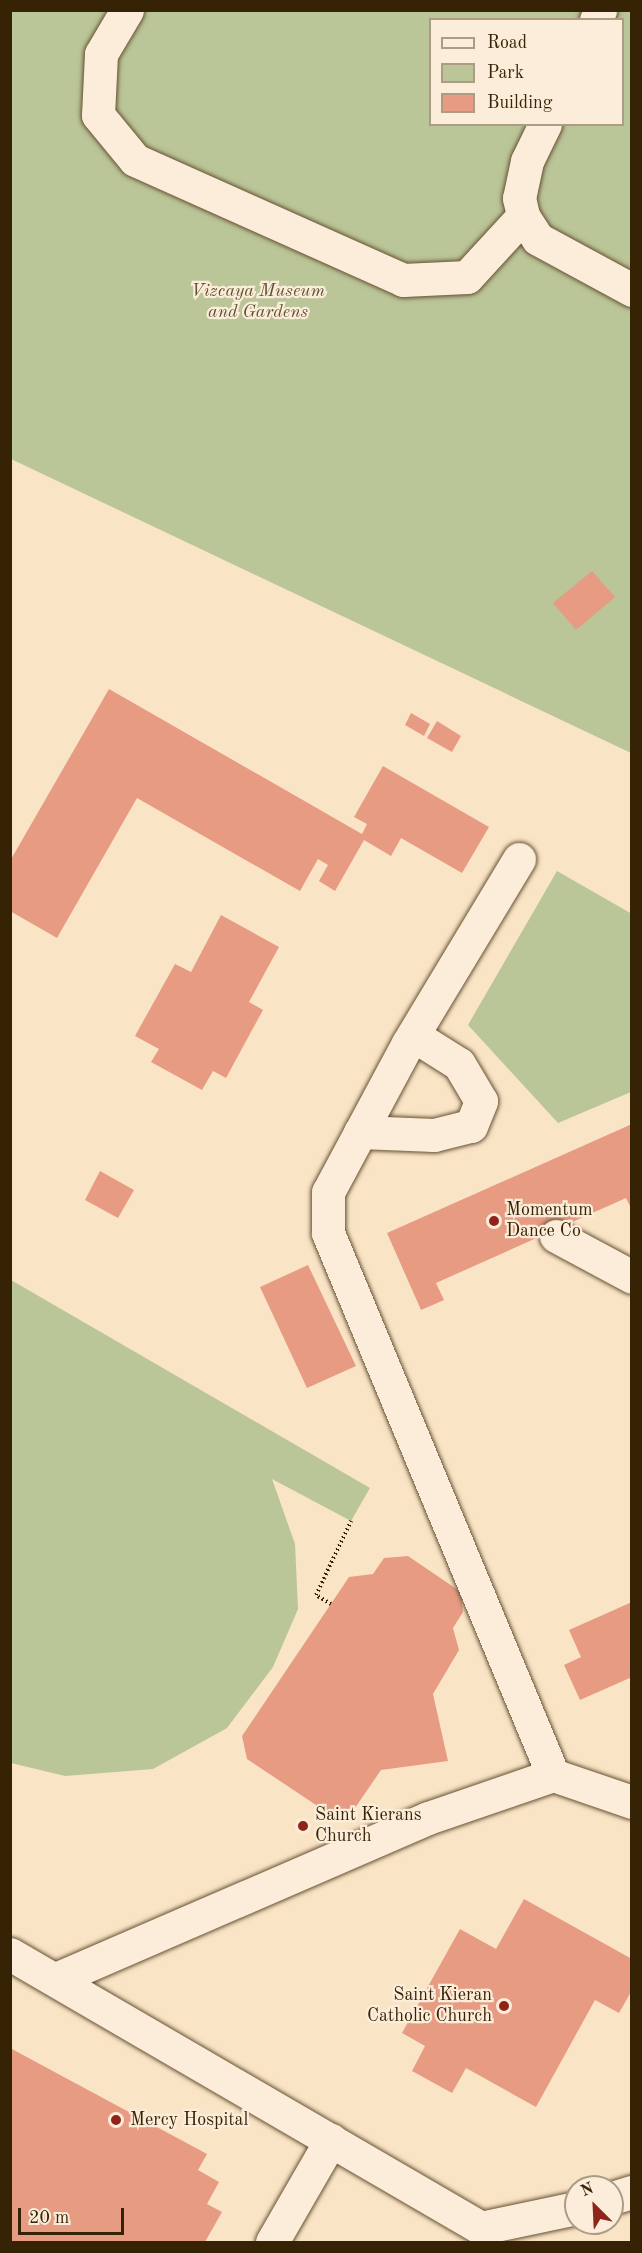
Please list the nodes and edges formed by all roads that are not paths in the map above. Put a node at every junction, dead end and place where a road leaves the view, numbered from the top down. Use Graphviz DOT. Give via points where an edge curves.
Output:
graph roads {
  1 [pos="127,10"];
  2 [pos="543,126"];
  3 [pos="524,216"];
  4 [pos="632,290"];
  5 [pos="519,859"];
  6 [pos="413,1035"];
  7 [pos="360,1132"];
  8 [pos="556,1236"];
  9 [pos="632,1277"];
  10 [pos="553,1775"];
  11 [pos="632,1802"];
  12 [pos="10,1954"];
  13 [pos="56,1979"];
  14 [pos="331,2140"];
  15 [pos="564,2211"];
  16 [pos="272,2242"];
  1 -- 3 [label="lane" via="101,54 98,115 135,160 403,280 467,277"];
  2 -- 3 [label="lane" via="527,161 519,198"];
  3 -- 4 [label="lane" via="538,239"];
  5 -- 6 [label="lane"];
  6 -- 7 [label="lane"];
  6 -- 7 [label="lane" via="459,1064 480,1101 471,1126 434,1135"];
  7 -- 10 [label="lane" via="328,1192 328,1233"];
  8 -- 9 [label="lane"];
  10 -- 11 [label="lane"];
  10 -- 13 [label="lane" via="428,1818"];
  12 -- 13 [label="lane"];
  13 -- 14 [label="lane"];
  14 -- 15 [label="lane" via="481,2228"];
  14 -- 16 [label="lane"];
}
